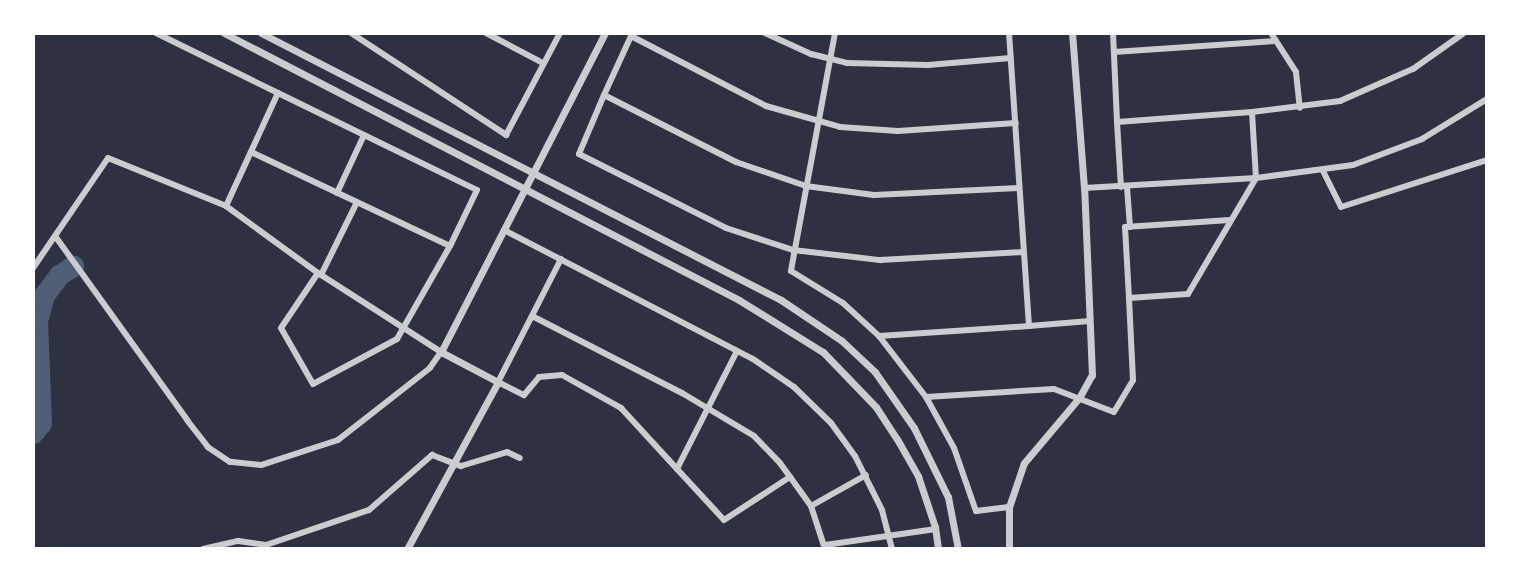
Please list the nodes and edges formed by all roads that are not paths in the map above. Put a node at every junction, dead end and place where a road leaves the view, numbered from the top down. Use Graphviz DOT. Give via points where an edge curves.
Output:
graph roads {
  1 [pos="156,33"];
  2 [pos="224,33"];
  3 [pos="261,33"];
  4 [pos="351,33"];
  5 [pos="486,33"];
  6 [pos="560,33"];
  7 [pos="606,33"];
  8 [pos="765,33"];
  9 [pos="835,33"];
  10 [pos="1009,33"];
  11 [pos="1072,33"];
  12 [pos="1113,33"];
  13 [pos="1270,33"];
  14 [pos="1464,33"];
  15 [pos="632,35"];
  16 [pos="1276,41"];
  17 [pos="1114,51"];
  18 [pos="1011,58"];
  19 [pos="830,60"];
  20 [pos="543,63"];
  21 [pos="278,93"];
  22 [pos="604,95"];
  23 [pos="1486,102"];
  24 [pos="1300,108"];
  25 [pos="1252,112"];
  26 [pos="818,122"];
  27 [pos="1117,122"];
  28 [pos="1016,123"];
  29 [pos="364,135"];
  30 [pos="251,152"];
  31 [pos="1487,160"];
  32 [pos="1323,171"];
  33 [pos="532,174"];
  34 [pos="1256,178"];
  35 [pos="806,186"];
  36 [pos="1124,187"];
  37 [pos="1019,188"];
  38 [pos="1083,188"];
  39 [pos="526,190"];
  40 [pos="337,193"];
  41 [pos="357,202"];
  42 [pos="226,206"];
  43 [pos="1230,220"];
  44 [pos="1130,227"];
  45 [pos="504,230"];
  46 [pos="56,237"];
  47 [pos="450,246"];
  48 [pos="793,250"];
  49 [pos="1023,252"];
  50 [pos="561,259"];
  51 [pos="33,268"];
  52 [pos="320,274"];
  53 [pos="1129,298"];
  54 [pos="532,316"];
  55 [pos="1090,321"];
  56 [pos="1029,326"];
  57 [pos="405,328"];
  58 [pos="879,335"];
  59 [pos="737,351"];
  60 [pos="441,352"];
  61 [pos="498,382"];
  62 [pos="926,397"];
  63 [pos="1079,398"];
  64 [pos="709,408"];
  65 [pos="520,458"];
  66 [pos="455,463"];
  67 [pos="677,469"];
  68 [pos="866,475"];
  69 [pos="790,477"];
  70 [pos="811,506"];
  71 [pos="1009,507"];
  72 [pos="936,529"];
  73 [pos="889,536"];
  74 [pos="825,547"];
  75 [pos="203,549"];
  76 [pos="407,549"];
  77 [pos="892,549"];
  78 [pos="938,549"];
  79 [pos="958,549"];
  80 [pos="1009,549"];
  1 -- 21 [label="street"];
  2 -- 39 [label="street"];
  3 -- 33 [label="street"];
  4 -- 20 [label="street" via="506,135"];
  5 -- 20 [label="street"];
  6 -- 20 [label="street"];
  7 -- 33 [label="street"];
  8 -- 19 [label="street"];
  9 -- 19 [label="street"];
  10 -- 18 [label="street"];
  11 -- 38 [label="street"];
  12 -- 17 [label="street"];
  13 -- 16 [label="street"];
  14 -- 24 [label="street" via="1433,58 1375,89"];
  15 -- 22 [label="street"];
  15 -- 26 [label="street" via="766,106"];
  16 -- 17 [label="street"];
  16 -- 24 [label="street" via="1296,72"];
  17 -- 27 [label="street"];
  18 -- 19 [label="street" via="903,66"];
  18 -- 28 [label="street"];
  19 -- 26 [label="street"];
  21 -- 29 [label="street"];
  21 -- 30 [label="street"];
  22 -- 35 [label="street" via="736,162"];
  22 -- 48 [label="street" via="579,154 726,228"];
  23 -- 32 [label="street" via="1422,139 1366,161"];
  24 -- 25 [label="street"];
  25 -- 27 [label="street"];
  25 -- 34 [label="street"];
  26 -- 28 [label="street" via="877,131"];
  26 -- 35 [label="street"];
  27 -- 36 [label="street"];
  28 -- 37 [label="street"];
  29 -- 40 [label="street"];
  29 -- 47 [label="street" via="477,190"];
  30 -- 40 [label="street"];
  30 -- 42 [label="street"];
  31 -- 32 [label="street" via="1341,207"];
  32 -- 34 [label="street"];
  33 -- 39 [label="street"];
  33 -- 79 [label="street" via="780,300 842,341 875,372 914,428 948,497"];
  34 -- 36 [label="street"];
  34 -- 43 [label="street"];
  35 -- 37 [label="street" via="874,195"];
  35 -- 48 [label="street"];
  36 -- 38 [label="street"];
  36 -- 44 [label="street"];
  37 -- 49 [label="street"];
  38 -- 55 [label="street"];
  39 -- 45 [label="street"];
  39 -- 72 [label="street" via="739,300 823,352 887,422 918,476"];
  40 -- 41 [label="street"];
  41 -- 47 [label="street"];
  41 -- 52 [label="street"];
  42 -- 46 [label="street" via="108,158"];
  42 -- 52 [label="street"];
  43 -- 44 [label="street"];
  43 -- 53 [label="street" via="1188,294"];
  44 -- 53 [label="street" via="1125,228"];
  45 -- 50 [label="street"];
  45 -- 60 [label="street"];
  46 -- 51 [label="street"];
  46 -- 60 [label="street" via="208,447 230,462 261,465 338,440 430,368"];
  47 -- 57 [label="street"];
  48 -- 49 [label="street" via="894,260"];
  48 -- 58 [label="street" via="791,271 843,303"];
  49 -- 56 [label="street"];
  50 -- 54 [label="street"];
  50 -- 59 [label="street"];
  52 -- 57 [label="street"];
  52 -- 57 [label="street" via="281,328 313,384 388,345"];
  53 -- 63 [label="street" via="1134,365 1128,392 1114,412"];
  54 -- 61 [label="street"];
  54 -- 64 [label="street"];
  55 -- 56 [label="street"];
  55 -- 63 [label="street" via="1092,375"];
  56 -- 58 [label="street"];
  57 -- 60 [label="street"];
  58 -- 62 [label="street"];
  59 -- 64 [label="street"];
  59 -- 68 [label="street" via="781,377 813,404"];
  60 -- 61 [label="street"];
  61 -- 66 [label="street"];
  61 -- 67 [label="street" via="524,395 539,377 562,375 621,408"];
  62 -- 63 [label="street" via="1054,389"];
  62 -- 71 [label="street" via="954,448 976,511"];
  63 -- 71 [label="street" via="1024,463"];
  64 -- 67 [label="street"];
  64 -- 69 [label="street" via="754,436"];
  65 -- 66 [label="street" via="507,452 461,466"];
  66 -- 75 [label="street" via="432,455 369,510 321,527 267,545 238,541"];
  66 -- 76 [label="street"];
  67 -- 69 [label="street" via="724,520"];
  68 -- 70 [label="street"];
  68 -- 73 [label="street"];
  69 -- 70 [label="street"];
  70 -- 74 [label="street"];
  71 -- 80 [label="street"];
  72 -- 73 [label="street"];
  72 -- 78 [label="street"];
  73 -- 74 [label="street"];
  73 -- 77 [label="street"];
}
